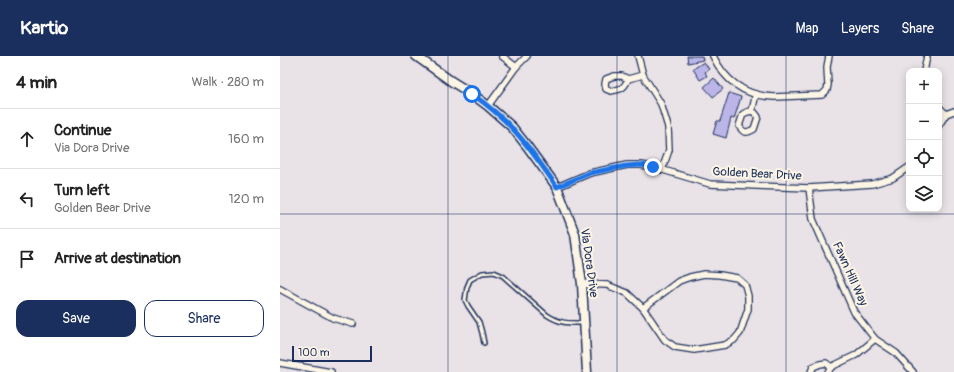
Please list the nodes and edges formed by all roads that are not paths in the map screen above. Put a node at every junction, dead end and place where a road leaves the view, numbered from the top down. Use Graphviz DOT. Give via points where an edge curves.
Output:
graph roads {
  1 [pos="416,56"];
  2 [pos="502,56"];
  3 [pos="527,56"];
  4 [pos="638,56"];
  5 [pos="713,56"];
  6 [pos="829,56"];
  7 [pos="927,56"];
  8 [pos="516,66"];
  9 [pos="925,68"];
  10 [pos="642,75"];
  11 [pos="628,79"];
  12 [pos="756,94"];
  13 [pos="488,106"];
  14 [pos="942,110"];
  15 [pos="752,111"];
  16 [pos="954,111"];
  17 [pos="946,114"];
  18 [pos="942,121"];
  19 [pos="906,169"];
  20 [pos="662,170"];
  21 [pos="557,187"];
  22 [pos="809,188"];
  23 [pos="582,284"];
  24 [pos="280,289"];
  25 [pos="643,308"];
  26 [pos="584,323"];
  27 [pos="353,324"];
  28 [pos="875,339"];
  29 [pos="484,343"];
  30 [pos="280,364"];
  31 [pos="830,369"];
  32 [pos="332,372"];
  33 [pos="587,372"];
  34 [pos="811,372"];
  35 [pos="913,372"];
  1 -- 13 [label="street, Via Dora Drive"];
  2 -- 8 [label="street"];
  3 -- 8 [label="street"];
  4 -- 10 [label="street"];
  5 -- 12 [label="street" via="728,78 748,92"];
  6 -- 12 [label="street" via="828,85 822,95 767,97"];
  7 -- 9 [label="street"];
  8 -- 13 [label="street"];
  10 -- 11 [label="street"];
  10 -- 20 [label="street" via="661,104 668,127 669,150"];
  12 -- 15 [label="street"];
  13 -- 21 [label="street, Via Dora Drive" via="512,127"];
  14 -- 17 [label="street"];
  16 -- 17 [label="street"];
  17 -- 18 [label="street"];
  19 -- 22 [label="street, Golden Bear Drive" via="893,178 872,184"];
  20 -- 21 [label="street, Golden Bear Drive" via="641,165 626,166 590,173"];
  20 -- 22 [label="street, Golden Bear Drive" via="710,184"];
  21 -- 23 [label="street, Via Dora Drive" via="575,234"];
  22 -- 28 [label="street, Fawn Hill Way" via="813,220 854,312"];
  23 -- 25 [label="street" via="607,285 627,293"];
  23 -- 26 [label="street, Via Dora Drive"];
  24 -- 27 [label="street" via="333,318"];
  25 -- 25 [label="street" via="666,340 675,347 694,350 725,345 734,340 740,333 748,309 748,296 745,285 738,278 704,274 679,281"];
  26 -- 29 [label="lane" via="565,323 554,319 503,276 494,272 482,273 470,280 465,300 479,322"];
  26 -- 33 [label="street, Via Dora Drive"];
  28 -- 31 [label="street" via="856,355"];
  28 -- 35 [label="street, Fawn Hill Way" via="896,353"];
  30 -- 32 [label="street"];
  31 -- 34 [label="street" via="826,363 813,367"];
}
